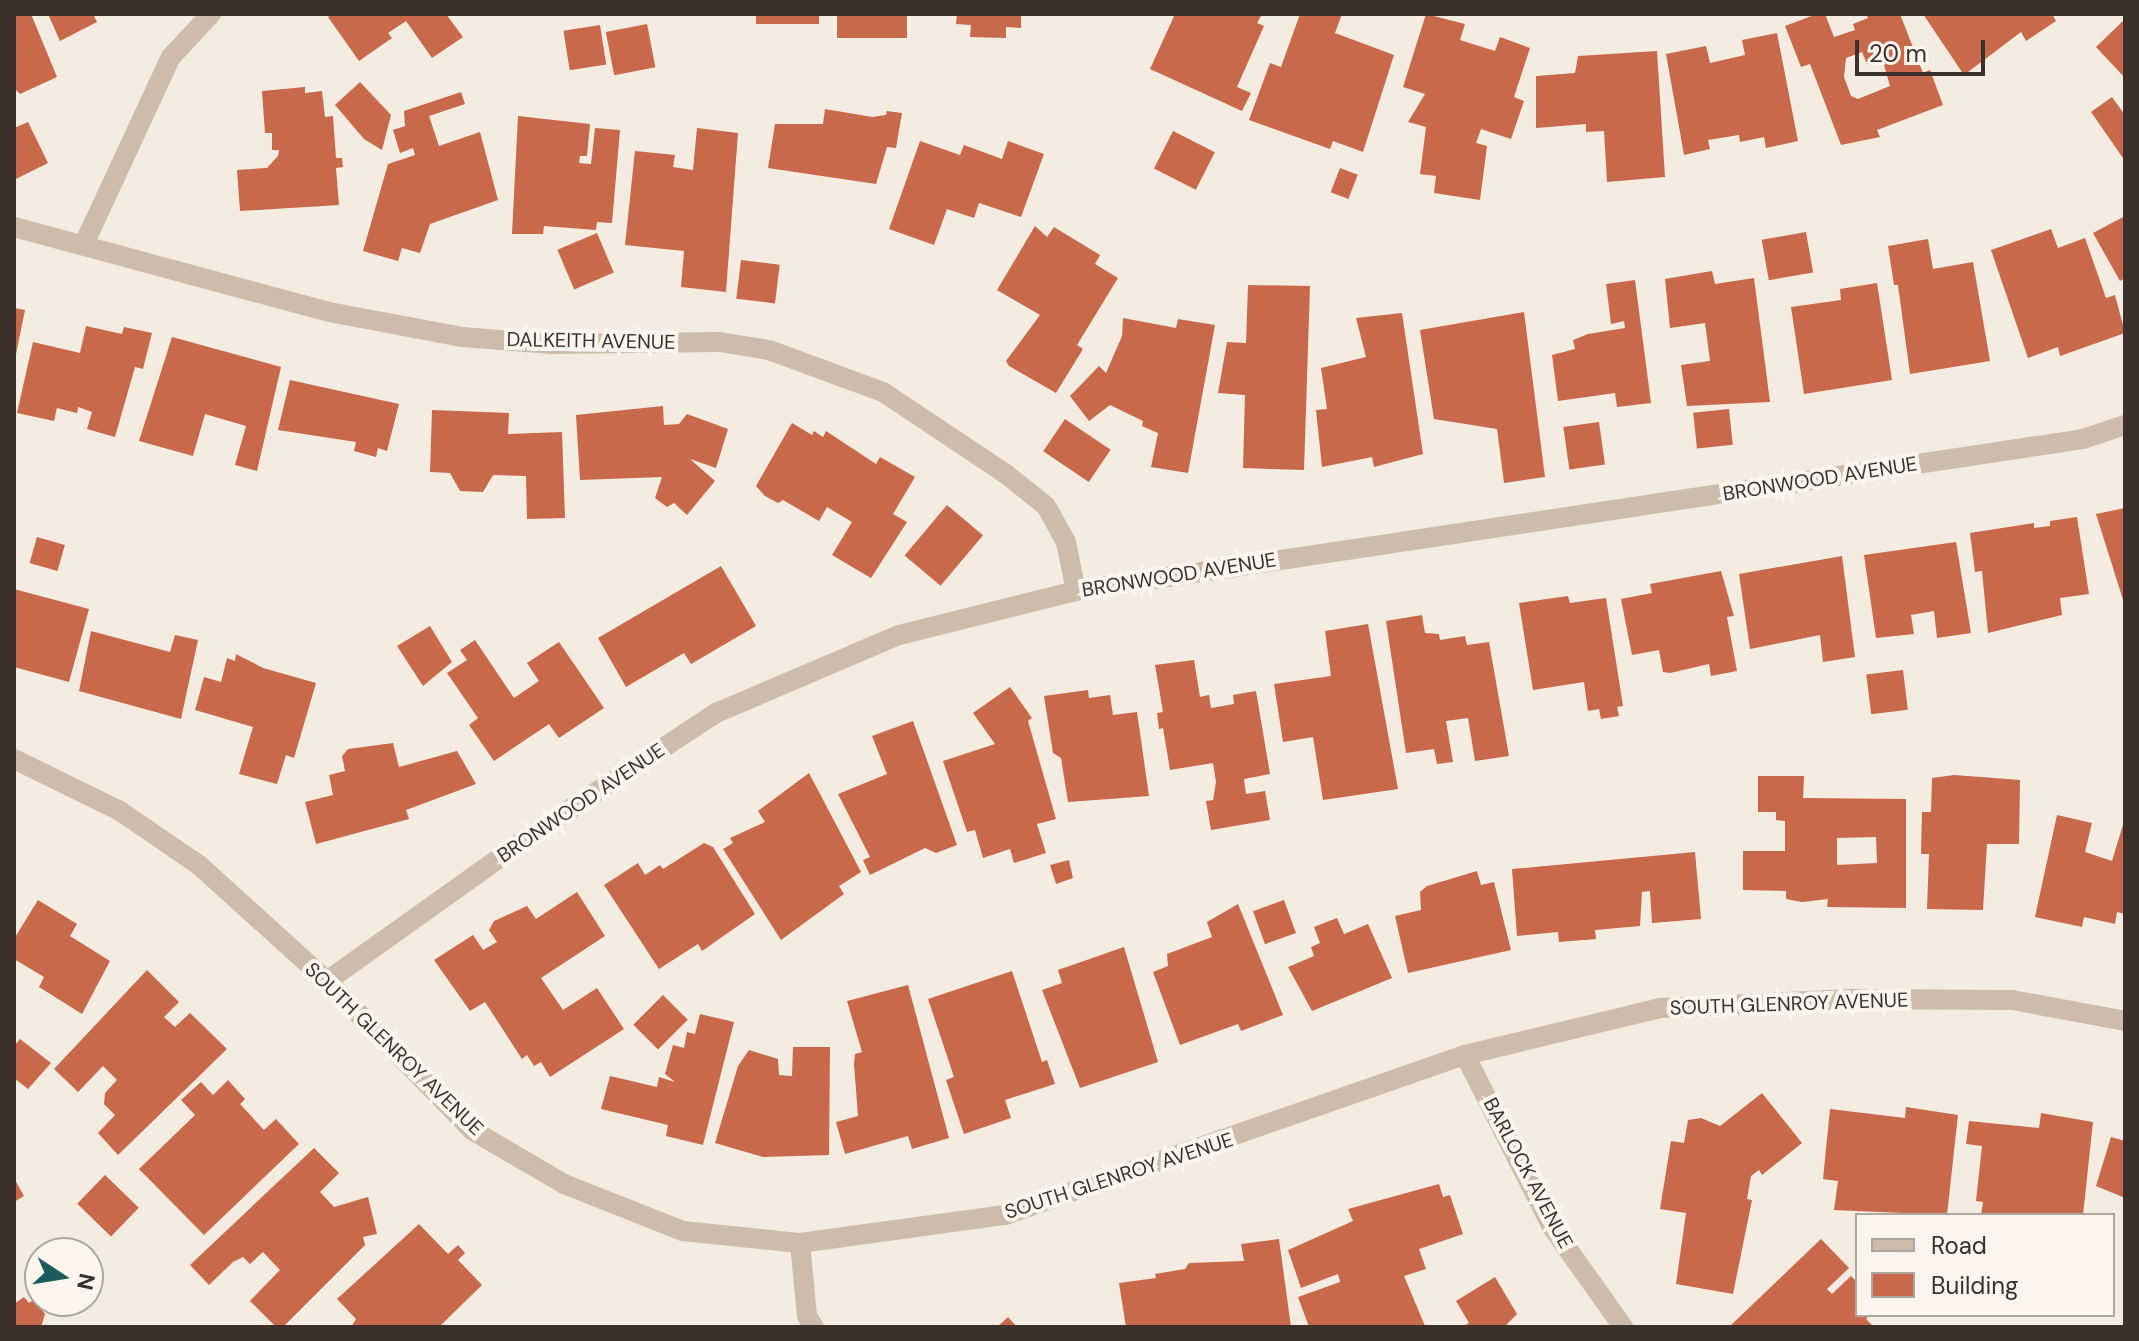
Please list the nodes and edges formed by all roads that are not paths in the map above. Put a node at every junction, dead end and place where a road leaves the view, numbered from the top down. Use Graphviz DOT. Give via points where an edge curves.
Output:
graph roads {
  1 [pos="211,14"];
  2 [pos="14,227"];
  3 [pos="84,244"];
  4 [pos="2125,425"];
  5 [pos="1076,591"];
  6 [pos="14,759"];
  7 [pos="327,981"];
  8 [pos="2125,1021"];
  9 [pos="1465,1055"];
  10 [pos="800,1243"];
  11 [pos="814,1327"];
  12 [pos="1623,1327"];
  1 -- 3 [label="street" via="171,57"];
  2 -- 3 [label="street, DALKEITH AVENUE"];
  3 -- 5 [label="street, DALKEITH AVENUE" via="329,312 462,337 550,344 719,342 769,350 883,392 1006,474 1046,506 1066,542"];
  4 -- 5 [label="street, BRONWOOD AVENUE" via="2083,439"];
  5 -- 7 [label="street, BRONWOOD AVENUE" via="899,635 716,713 540,829"];
  6 -- 7 [label="street, SOUTH GLENROY AVENUE" via="120,811 199,865"];
  7 -- 10 [label="street, SOUTH GLENROY AVENUE" via="472,1130 564,1184 683,1231"];
  8 -- 9 [label="street, SOUTH GLENROY AVENUE" via="2012,1000 1855,999 1661,1008"];
  9 -- 10 [label="street, SOUTH GLENROY AVENUE" via="1005,1215"];
  9 -- 12 [label="street, BARLOCK AVENUE" via="1552,1227"];
  10 -- 11 [label="street" via="807,1316"];
}
